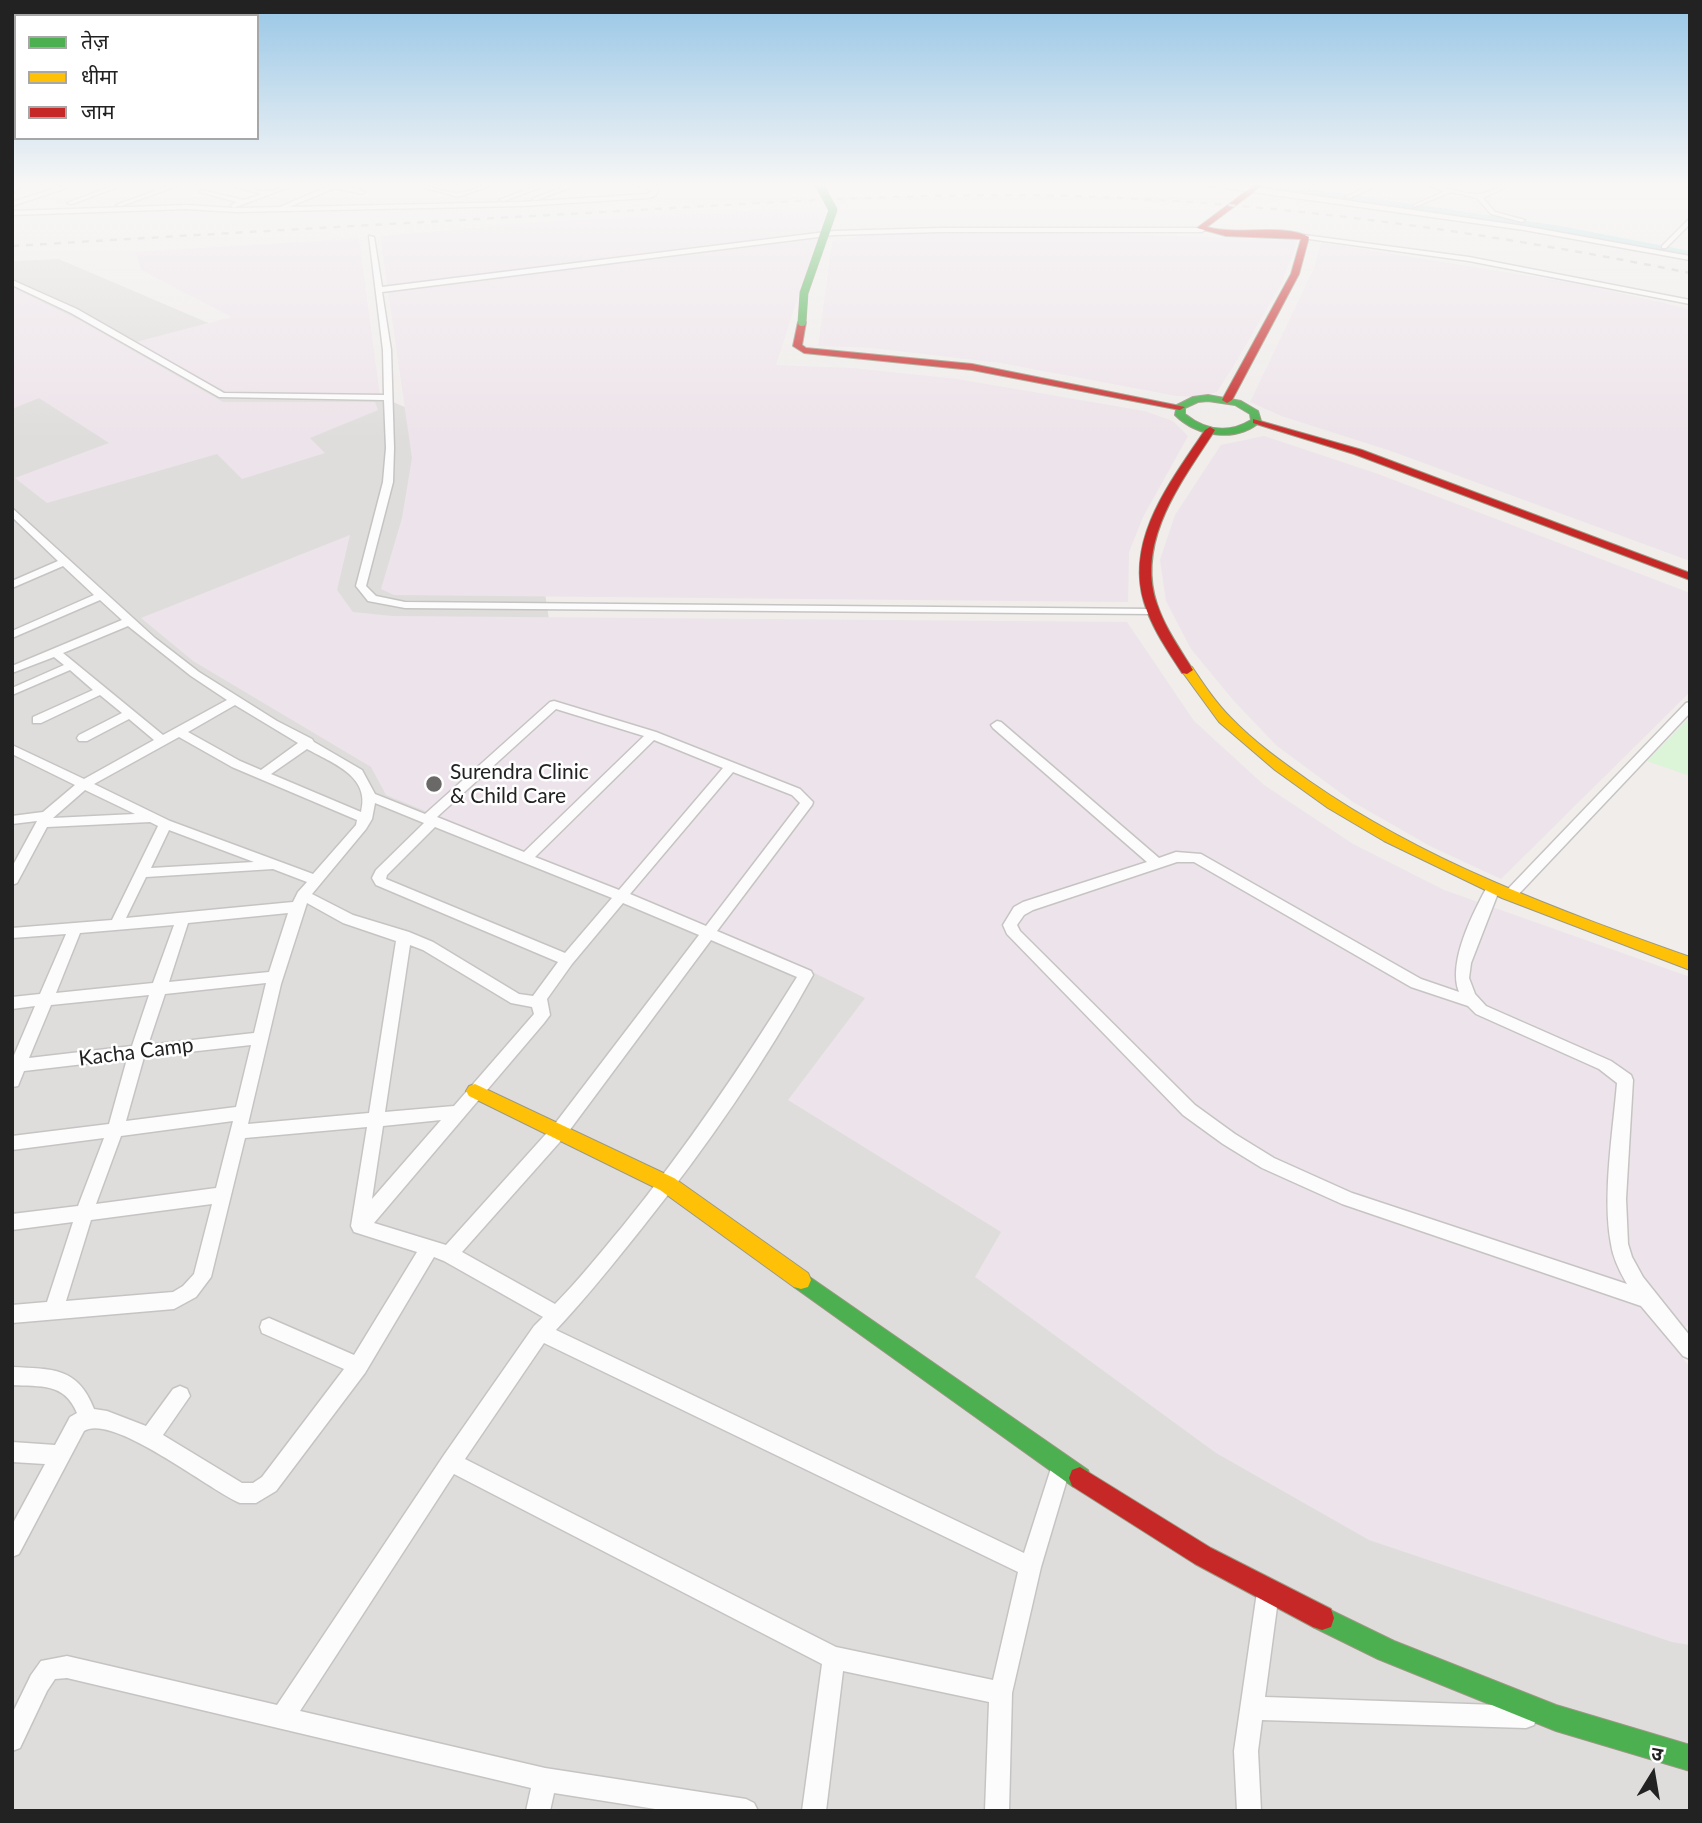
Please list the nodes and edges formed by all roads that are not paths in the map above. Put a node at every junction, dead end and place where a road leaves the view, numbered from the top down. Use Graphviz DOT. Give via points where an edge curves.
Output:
graph roads {
  1 [pos="376,269"];
  2 [pos="546,269"];
  3 [pos="812,269"];
  4 [pos="1296,269"];
  5 [pos="1520,269"];
  6 [pos="12,282"];
  7 [pos="379,290"];
  8 [pos="1690,302"];
  9 [pos="389,398"];
  10 [pos="1227,400"];
  11 [pos="1180,407"];
  12 [pos="1256,421"];
  13 [pos="1210,430"];
  14 [pos="12,511"];
  15 [pos="25,523"];
  16 [pos="12,528"];
  17 [pos="64,562"];
  18 [pos="1690,577"];
  19 [pos="12,584"];
  20 [pos="101,596"];
  21 [pos="1151,612"];
  22 [pos="130,621"];
  23 [pos="12,635"];
  24 [pos="55,652"];
  25 [pos="73,665"];
  26 [pos="12,670"];
  27 [pos="100,691"];
  28 [pos="12,692"];
  29 [pos="236,700"];
  30 [pos="1690,706"];
  31 [pos="128,715"];
  32 [pos="37,720"];
  33 [pos="997,725"];
  34 [pos="179,732"];
  35 [pos="652,735"];
  36 [pos="83,738"];
  37 [pos="161,740"];
  38 [pos="308,742"];
  39 [pos="12,749"];
  40 [pos="732,766"];
  41 [pos="262,775"];
  42 [pos="86,783"];
  43 [pos="371,797"];
  44 [pos="366,819"];
  45 [pos="431,819"];
  46 [pos="12,820"];
  47 [pos="45,820"];
  48 [pos="159,821"];
  49 [pos="525,859"];
  50 [pos="1157,863"];
  51 [pos="276,865"];
  52 [pos="141,873"];
  53 [pos="12,880"];
  54 [pos="316,880"];
  55 [pos="1493,888"];
  56 [pos="1510,894"];
  57 [pos="621,897"];
  58 [pos="300,901"];
  59 [pos="182,921"];
  60 [pos="117,923"];
  61 [pos="75,928"];
  62 [pos="12,933"];
  63 [pos="708,933"];
  64 [pos="404,936"];
  65 [pos="567,960"];
  66 [pos="1690,964"];
  67 [pos="275,977"];
  68 [pos="157,990"];
  69 [pos="46,1000"];
  70 [pos="538,1002"];
  71 [pos="1472,1002"];
  72 [pos="12,1003"];
  73 [pos="260,1038"];
  74 [pos="136,1053"];
  75 [pos="15,1066"];
  76 [pos="12,1082"];
  77 [pos="475,1091"];
  78 [pos="460,1112"];
  79 [pos="243,1113"];
  80 [pos="378,1119"];
  81 [pos="560,1130"];
  82 [pos="115,1131"];
  83 [pos="238,1132"];
  84 [pos="12,1143"];
  85 [pos="667,1184"];
  86 [pos="222,1195"];
  87 [pos="84,1213"];
  88 [pos="12,1222"];
  89 [pos="360,1226"];
  90 [pos="430,1247"];
  91 [pos="449,1254"];
  92 [pos="1647,1299"];
  93 [pos="54,1309"];
  94 [pos="12,1314"];
  95 [pos="557,1315"];
  96 [pos="269,1327"];
  97 [pos="541,1332"];
  98 [pos="1690,1350"];
  99 [pos="358,1366"];
  100 [pos="12,1376"];
  101 [pos="180,1396"];
  102 [pos="88,1418"];
  103 [pos="149,1438"];
  104 [pos="12,1452"];
  105 [pos="60,1455"];
  106 [pos="451,1462"];
  107 [pos="1061,1466"];
  108 [pos="12,1547"];
  109 [pos="1030,1567"];
  110 [pos="1268,1592"];
  111 [pos="834,1658"];
  112 [pos="1001,1693"];
  113 [pos="1251,1708"];
  114 [pos="282,1717"];
  115 [pos="1556,1717"];
  116 [pos="12,1740"];
  117 [pos="1690,1758"];
  118 [pos="545,1780"];
  119 [pos="538,1811"];
  120 [pos="746,1811"];
  121 [pos="814,1811"];
  122 [pos="998,1811"];
  123 [pos="1250,1811"];
  1 -- 7 [label="street"];
  2 -- 7 [label="street"];
  3 -- 11 [label="street, bridge" via="804,293 797,346 804,351 972,367"];
  4 -- 10 [label="street"];
  5 -- 8 [label="street"];
  6 -- 9 [label="street" via="74,311 222,395"];
  7 -- 9 [label="street"];
  9 -- 21 [label="street" via="388,482 361,586 380,602"];
  10 -- 11 [label="street" via="1196,399"];
  10 -- 12 [label="street" via="1250,408"];
  11 -- 13 [label="street" via="1185,421"];
  12 -- 13 [label="street" via="1240,430"];
  12 -- 18 [label="street" via="1358,452"];
  13 -- 21 [label="street" via="1146,538 1145,600"];
  14 -- 15 [label="street"];
  15 -- 16 [label="street"];
  15 -- 17 [label="street"];
  17 -- 19 [label="street"];
  17 -- 20 [label="street"];
  20 -- 22 [label="street"];
  20 -- 23 [label="street"];
  21 -- 55 [label="street" via="1160,632 1228,722 1294,778 1417,853"];
  22 -- 24 [label="street"];
  22 -- 29 [label="street" via="195,674"];
  24 -- 25 [label="street"];
  24 -- 26 [label="street"];
  25 -- 27 [label="street"];
  25 -- 28 [label="street"];
  27 -- 31 [label="street"];
  27 -- 32 [label="street"];
  29 -- 34 [label="street"];
  29 -- 38 [label="street"];
  30 -- 56 [label="street"];
  31 -- 36 [label="street"];
  31 -- 37 [label="street"];
  33 -- 50 [label="street"];
  34 -- 37 [label="street"];
  34 -- 41 [label="street"];
  35 -- 40 [label="street"];
  35 -- 45 [label="street" via="551,706"];
  35 -- 49 [label="street"];
  37 -- 42 [label="street"];
  38 -- 41 [label="street"];
  38 -- 43 [label="street" via="359,773"];
  39 -- 42 [label="street"];
  40 -- 57 [label="street"];
  40 -- 63 [label="street" via="796,792 807,802"];
  41 -- 44 [label="street"];
  42 -- 47 [label="street"];
  42 -- 48 [label="street"];
  43 -- 44 [label="street"];
  43 -- 45 [label="street"];
  44 -- 54 [label="street"];
  45 -- 49 [label="street"];
  45 -- 65 [label="street" via="381,873 381,883"];
  46 -- 47 [label="street"];
  47 -- 48 [label="street"];
  47 -- 53 [label="street"];
  48 -- 51 [label="street"];
  48 -- 52 [label="street"];
  49 -- 57 [label="street"];
  50 -- 71 [label="street" via="1183,856 1202,859 1416,983"];
  50 -- 92 [label="street" via="1028,906 1010,925 1189,1110 1268,1163 1325,1190"];
  51 -- 52 [label="street"];
  51 -- 54 [label="street"];
  52 -- 60 [label="street"];
  54 -- 58 [label="street"];
  55 -- 56 [label="street"];
  55 -- 71 [label="street" via="1461,969"];
  56 -- 66 [label="street"];
  57 -- 63 [label="street"];
  57 -- 65 [label="street"];
  58 -- 59 [label="street"];
  58 -- 64 [label="street"];
  58 -- 67 [label="street"];
  59 -- 60 [label="street"];
  59 -- 68 [label="street"];
  60 -- 61 [label="street"];
  61 -- 62 [label="street"];
  61 -- 69 [label="street"];
  63 -- 81 [label="street"];
  63 -- 85 [label="street" via="806,975"];
  64 -- 70 [label="street" via="508,995"];
  64 -- 80 [label="street"];
  65 -- 70 [label="street"];
  67 -- 68 [label="street"];
  67 -- 73 [label="street"];
  68 -- 69 [label="street"];
  68 -- 74 [label="street"];
  69 -- 72 [label="street"];
  69 -- 75 [label="street"];
  70 -- 77 [label="street" via="542,1015"];
  71 -- 92 [label="street" via="1491,1016 1605,1065 1625,1080 1617,1227 1621,1256"];
  73 -- 74 [label="street, Kacha Camp"];
  73 -- 79 [label="street"];
  74 -- 75 [label="street, Kacha Camp"];
  74 -- 82 [label="street"];
  75 -- 76 [label="street"];
  77 -- 78 [label="street"];
  77 -- 81 [label="street"];
  78 -- 80 [label="street"];
  78 -- 89 [label="street"];
  79 -- 82 [label="street"];
  79 -- 83 [label="street"];
  80 -- 83 [label="street"];
  80 -- 89 [label="street"];
  81 -- 85 [label="street"];
  81 -- 91 [label="street"];
  82 -- 84 [label="street"];
  82 -- 87 [label="street"];
  83 -- 86 [label="street"];
  85 -- 95 [label="street"];
  85 -- 107 [label="street"];
  86 -- 87 [label="street"];
  86 -- 93 [label="street" via="202,1278 188,1295 174,1300"];
  87 -- 88 [label="street"];
  87 -- 93 [label="street"];
  89 -- 90 [label="street"];
  90 -- 91 [label="street"];
  90 -- 99 [label="street"];
  91 -- 95 [label="street"];
  92 -- 98 [label="street"];
  93 -- 94 [label="street"];
  95 -- 97 [label="street"];
  96 -- 99 [label="street"];
  97 -- 106 [label="street"];
  97 -- 109 [label="street"];
  99 -- 103 [label="street" via="269,1484 256,1493 240,1493"];
  100 -- 102 [label="street" via="74,1387"];
  101 -- 103 [label="street"];
  102 -- 103 [label="street"];
  102 -- 105 [label="street" via="77,1424"];
  104 -- 105 [label="street"];
  105 -- 108 [label="street"];
  106 -- 111 [label="street"];
  106 -- 114 [label="street"];
  107 -- 109 [label="street"];
  107 -- 110 [label="street" via="1202,1556"];
  109 -- 112 [label="street"];
  110 -- 113 [label="street"];
  110 -- 115 [label="street" via="1387,1650"];
  111 -- 112 [label="street"];
  111 -- 121 [label="street"];
  112 -- 122 [label="street"];
  113 -- 115 [label="street"];
  113 -- 123 [label="street" via="1246,1751"];
  114 -- 116 [label="street" via="67,1667 50,1670 40,1683"];
  114 -- 118 [label="street"];
  115 -- 117 [label="street"];
  118 -- 119 [label="street"];
  118 -- 120 [label="street"];
}
